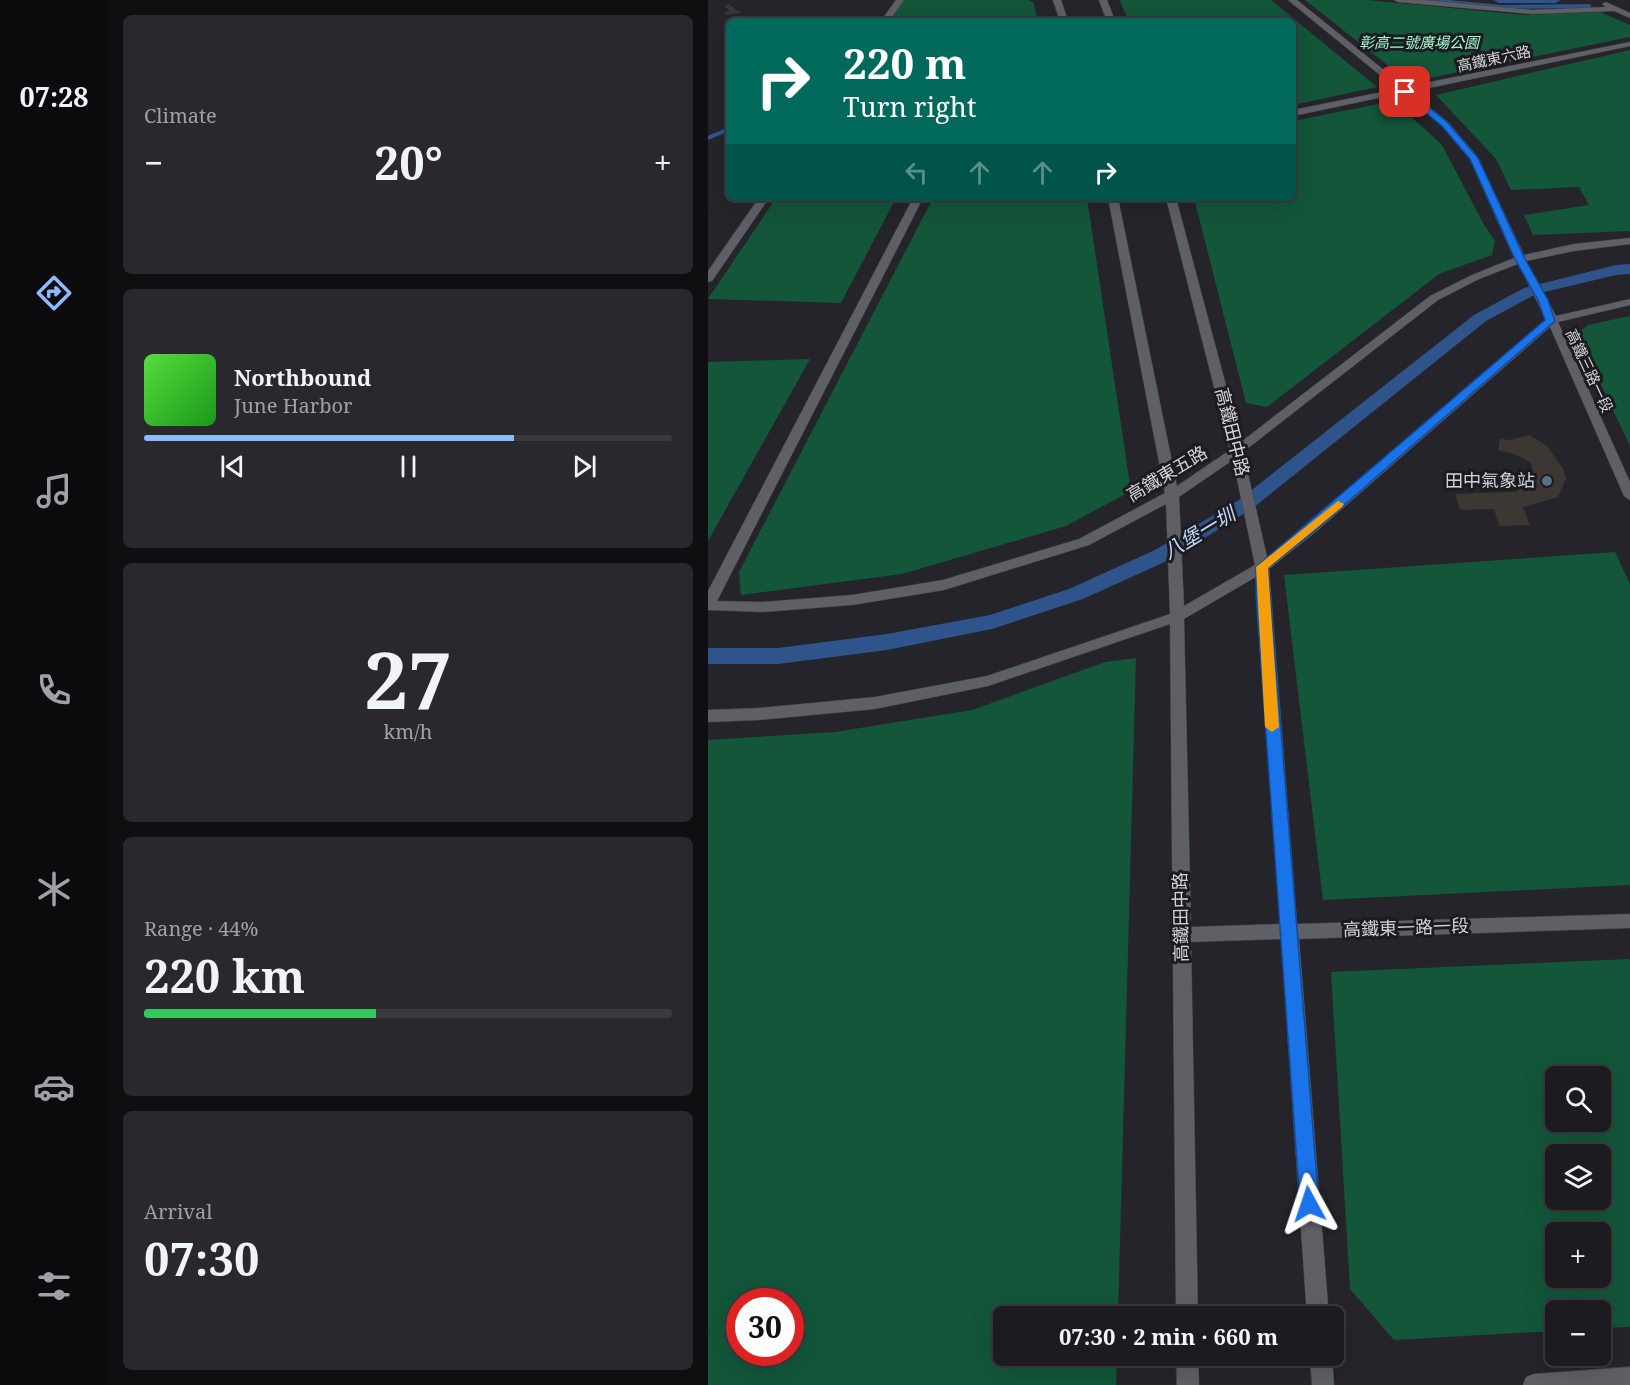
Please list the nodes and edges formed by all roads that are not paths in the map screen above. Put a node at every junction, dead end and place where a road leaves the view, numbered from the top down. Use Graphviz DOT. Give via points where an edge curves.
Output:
graph roads {
  1 [pos="1057,0"];
  2 [pos="1103,0"];
  3 [pos="1292,0"];
  4 [pos="1398,0"];
  5 [pos="1598,0"];
  6 [pos="899,1"];
  7 [pos="1614,9"];
  8 [pos="1630,16"];
  9 [pos="887,18"];
  10 [pos="1063,18"];
  11 [pos="1110,18"];
  12 [pos="1630,44"];
  13 [pos="1405,92"];
  14 [pos="1296,112"];
  15 [pos="762,201"];
  16 [pos="916,201"];
  17 [pos="1114,201"];
  18 [pos="1172,201"];
  19 [pos="1630,241"];
  20 [pos="1520,259"];
  21 [pos="708,279"];
  22 [pos="1630,302"];
  23 [pos="1550,321"];
  24 [pos="1237,452"];
  25 [pos="1172,495"];
  26 [pos="1630,496"];
  27 [pos="1262,567"];
  28 [pos="708,604"];
  29 [pos="1176,617"];
  30 [pos="708,716"];
  31 [pos="1630,921"];
  32 [pos="1288,932"];
  33 [pos="1181,935"];
  34 [pos="1187,1306"];
  35 [pos="1317,1306"];
  36 [pos="1187,1366"];
  37 [pos="1322,1366"];
  38 [pos="1630,1378"];
  39 [pos="1188,1385"];
  40 [pos="1323,1385"];
  41 [pos="1534,1385"];
  1 -- 10 [label="street"];
  2 -- 11 [label="street"];
  3 -- 13 [label="street, 高鐵三路一段"];
  4 -- 7 [label="street" via="1532,12"];
  5 -- 7 [label="street"];
  6 -- 9 [label="street"];
  7 -- 8 [label="street"];
  12 -- 13 [label="street, 高鐵東六路"];
  13 -- 14 [label="street, 高鐵東六路"];
  13 -- 20 [label="street, 高鐵三路一段" via="1444,124 1474,158"];
  15 -- 21 [label="street"];
  16 -- 28 [label="street"];
  17 -- 25 [label="street, 高鐵田中路"];
  18 -- 24 [label="street, 高鐵田中路"];
  19 -- 20 [label="street, 高鐵東五路"];
  20 -- 23 [label="street, 高鐵三路一段"];
  20 -- 24 [label="street, 高鐵東五路" via="1434,298"];
  22 -- 23 [label="street"];
  23 -- 26 [label="street, 高鐵三路一段"];
  23 -- 27 [label="street"];
  24 -- 25 [label="street, 高鐵東五路"];
  24 -- 27 [label="street, 高鐵田中路"];
  25 -- 28 [label="street, 高鐵東五路" via="1084,542 944,585 852,600 763,607"];
  25 -- 29 [label="street, 高鐵田中路"];
  27 -- 29 [label="street"];
  27 -- 32 [label="street, 高鐵田中路"];
  29 -- 30 [label="street" via="988,681 875,703"];
  29 -- 33 [label="street, 高鐵田中路"];
  31 -- 32 [label="street, 高鐵東一路一段"];
  32 -- 33 [label="street, 高鐵東一路一段"];
  32 -- 35 [label="street, 高鐵田中路"];
  33 -- 34 [label="street, 高鐵田中路"];
  36 -- 39 [label="street"];
  37 -- 40 [label="street"];
  38 -- 41 [label="street"];
}
